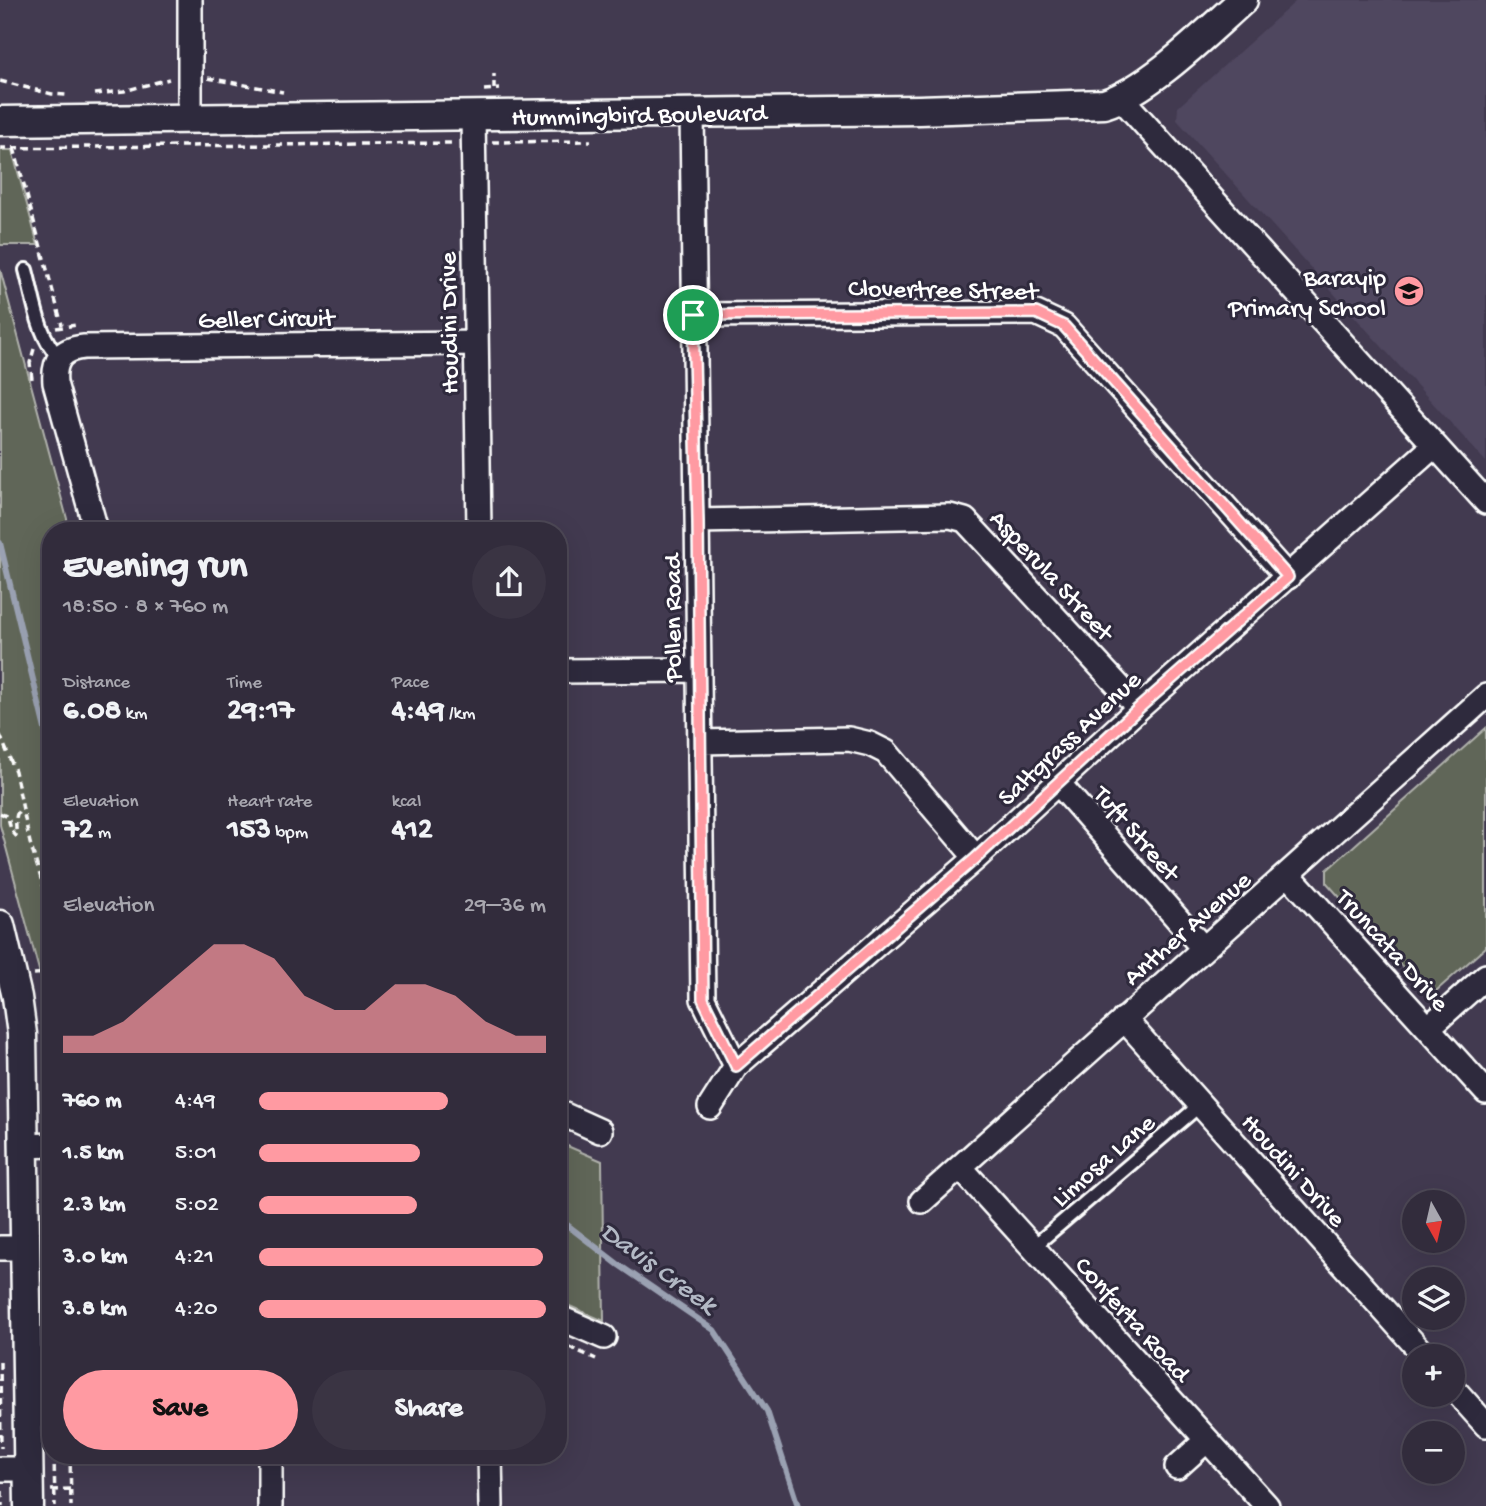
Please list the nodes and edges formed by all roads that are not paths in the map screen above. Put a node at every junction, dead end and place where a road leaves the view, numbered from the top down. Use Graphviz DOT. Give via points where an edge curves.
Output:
graph roads {
  1 [pos="190,0"];
  2 [pos="1242,0"];
  3 [pos="1122,99"];
  4 [pos="692,112"];
  5 [pos="476,116"];
  6 [pos="190,119"];
  7 [pos="0,121"];
  8 [pos="26,270"];
  9 [pos="693,315"];
  10 [pos="476,343"];
  11 [pos="64,353"];
  12 [pos="1434,446"];
  13 [pos="1486,502"];
  14 [pos="698,521"];
  15 [pos="94,522"];
  16 [pos="479,522"];
  17 [pos="1288,577"];
  18 [pos="699,670"];
  19 [pos="567,671"];
  20 [pos="1486,696"];
  21 [pos="1139,708"];
  22 [pos="700,742"];
  23 [pos="1059,784"];
  24 [pos="976,858"];
  25 [pos="1288,874"];
  26 [pos="0,925"];
  27 [pos="1203,948"];
  28 [pos="1486,976"];
  29 [pos="1124,1019"];
  30 [pos="1428,1028"];
  31 [pos="736,1066"];
  32 [pos="1486,1092"];
  33 [pos="1200,1105"];
  34 [pos="710,1107"];
  35 [pos="567,1116"];
  36 [pos="600,1131"];
  37 [pos="38,1146"];
  38 [pos="960,1167"];
  39 [pos="922,1201"];
  40 [pos="13,1248"];
  41 [pos="1033,1248"];
  42 [pos="567,1321"];
  43 [pos="604,1337"];
  44 [pos="1414,1344"];
  45 [pos="1465,1401"];
  46 [pos="1486,1424"];
  47 [pos="1207,1440"];
  48 [pos="270,1464"];
  49 [pos="490,1464"];
  50 [pos="1177,1467"];
  51 [pos="10,1469"];
  52 [pos="29,1506"];
  53 [pos="270,1506"];
  54 [pos="491,1506"];
  55 [pos="1267,1506"];
  1 -- 6 [label="street"];
  2 -- 3 [label="street, Hummingbird Boulevard" via="1186,51"];
  3 -- 4 [label="street, Hummingbird Boulevard" via="1104,104 919,110"];
  3 -- 12 [label="street"];
  4 -- 5 [label="street, Hummingbird Boulevard"];
  4 -- 9 [label="street, Pollen Road"];
  5 -- 6 [label="street, Hummingbird Boulevard"];
  5 -- 10 [label="street, Houdini Drive"];
  6 -- 7 [label="street, Hummingbird Boulevard"];
  8 -- 11 [label="lane" via="43,333 50,348"];
  9 -- 14 [label="street, Pollen Road"];
  9 -- 17 [label="street, Clovertree Street" via="1036,313 1049,317 1064,326"];
  10 -- 11 [label="street, Geller Circuit"];
  10 -- 16 [label="street, Houdini Drive"];
  11 -- 15 [label="street" via="54,369 55,383"];
  12 -- 13 [label="street"];
  12 -- 17 [label="street, Saltgrass Avenue"];
  14 -- 18 [label="street, Pollen Road"];
  14 -- 21 [label="street, Asperula Street" via="950,516 965,520"];
  17 -- 21 [label="street, Saltgrass Avenue"];
  18 -- 19 [label="street"];
  18 -- 22 [label="street, Pollen Road"];
  20 -- 25 [label="street, Anther Avenue"];
  21 -- 23 [label="street, Saltgrass Avenue"];
  22 -- 24 [label="street" via="849,739 870,744 886,752"];
  22 -- 31 [label="street, Pollen Road" via="703,999"];
  23 -- 24 [label="street, Saltgrass Avenue"];
  23 -- 27 [label="street, Tuft Street"];
  24 -- 31 [label="street, Saltgrass Avenue"];
  25 -- 27 [label="street, Anther Avenue"];
  25 -- 30 [label="street, Truncata Drive"];
  26 -- 37 [label="street" via="13,979"];
  27 -- 29 [label="street, Anther Avenue"];
  28 -- 30 [label="street"];
  29 -- 33 [label="street, Houdini Drive"];
  29 -- 38 [label="street, Anther Avenue"];
  30 -- 32 [label="street, Truncata Drive"];
  31 -- 34 [label="street"];
  33 -- 41 [label="lane, Limosa Lane"];
  33 -- 44 [label="street, Houdini Drive"];
  35 -- 36 [label="street"];
  37 -- 40 [label="street"];
  38 -- 39 [label="street, Anther Avenue"];
  38 -- 41 [label="street, Conferta Road"];
  40 -- 51 [label="street"];
  41 -- 47 [label="street, Conferta Road"];
  42 -- 43 [label="street"];
  45 -- 46 [label="street"];
  47 -- 50 [label="street"];
  47 -- 55 [label="street, Conferta Road"];
  48 -- 53 [label="street"];
  49 -- 54 [label="street"];
  51 -- 52 [label="street"];
}
